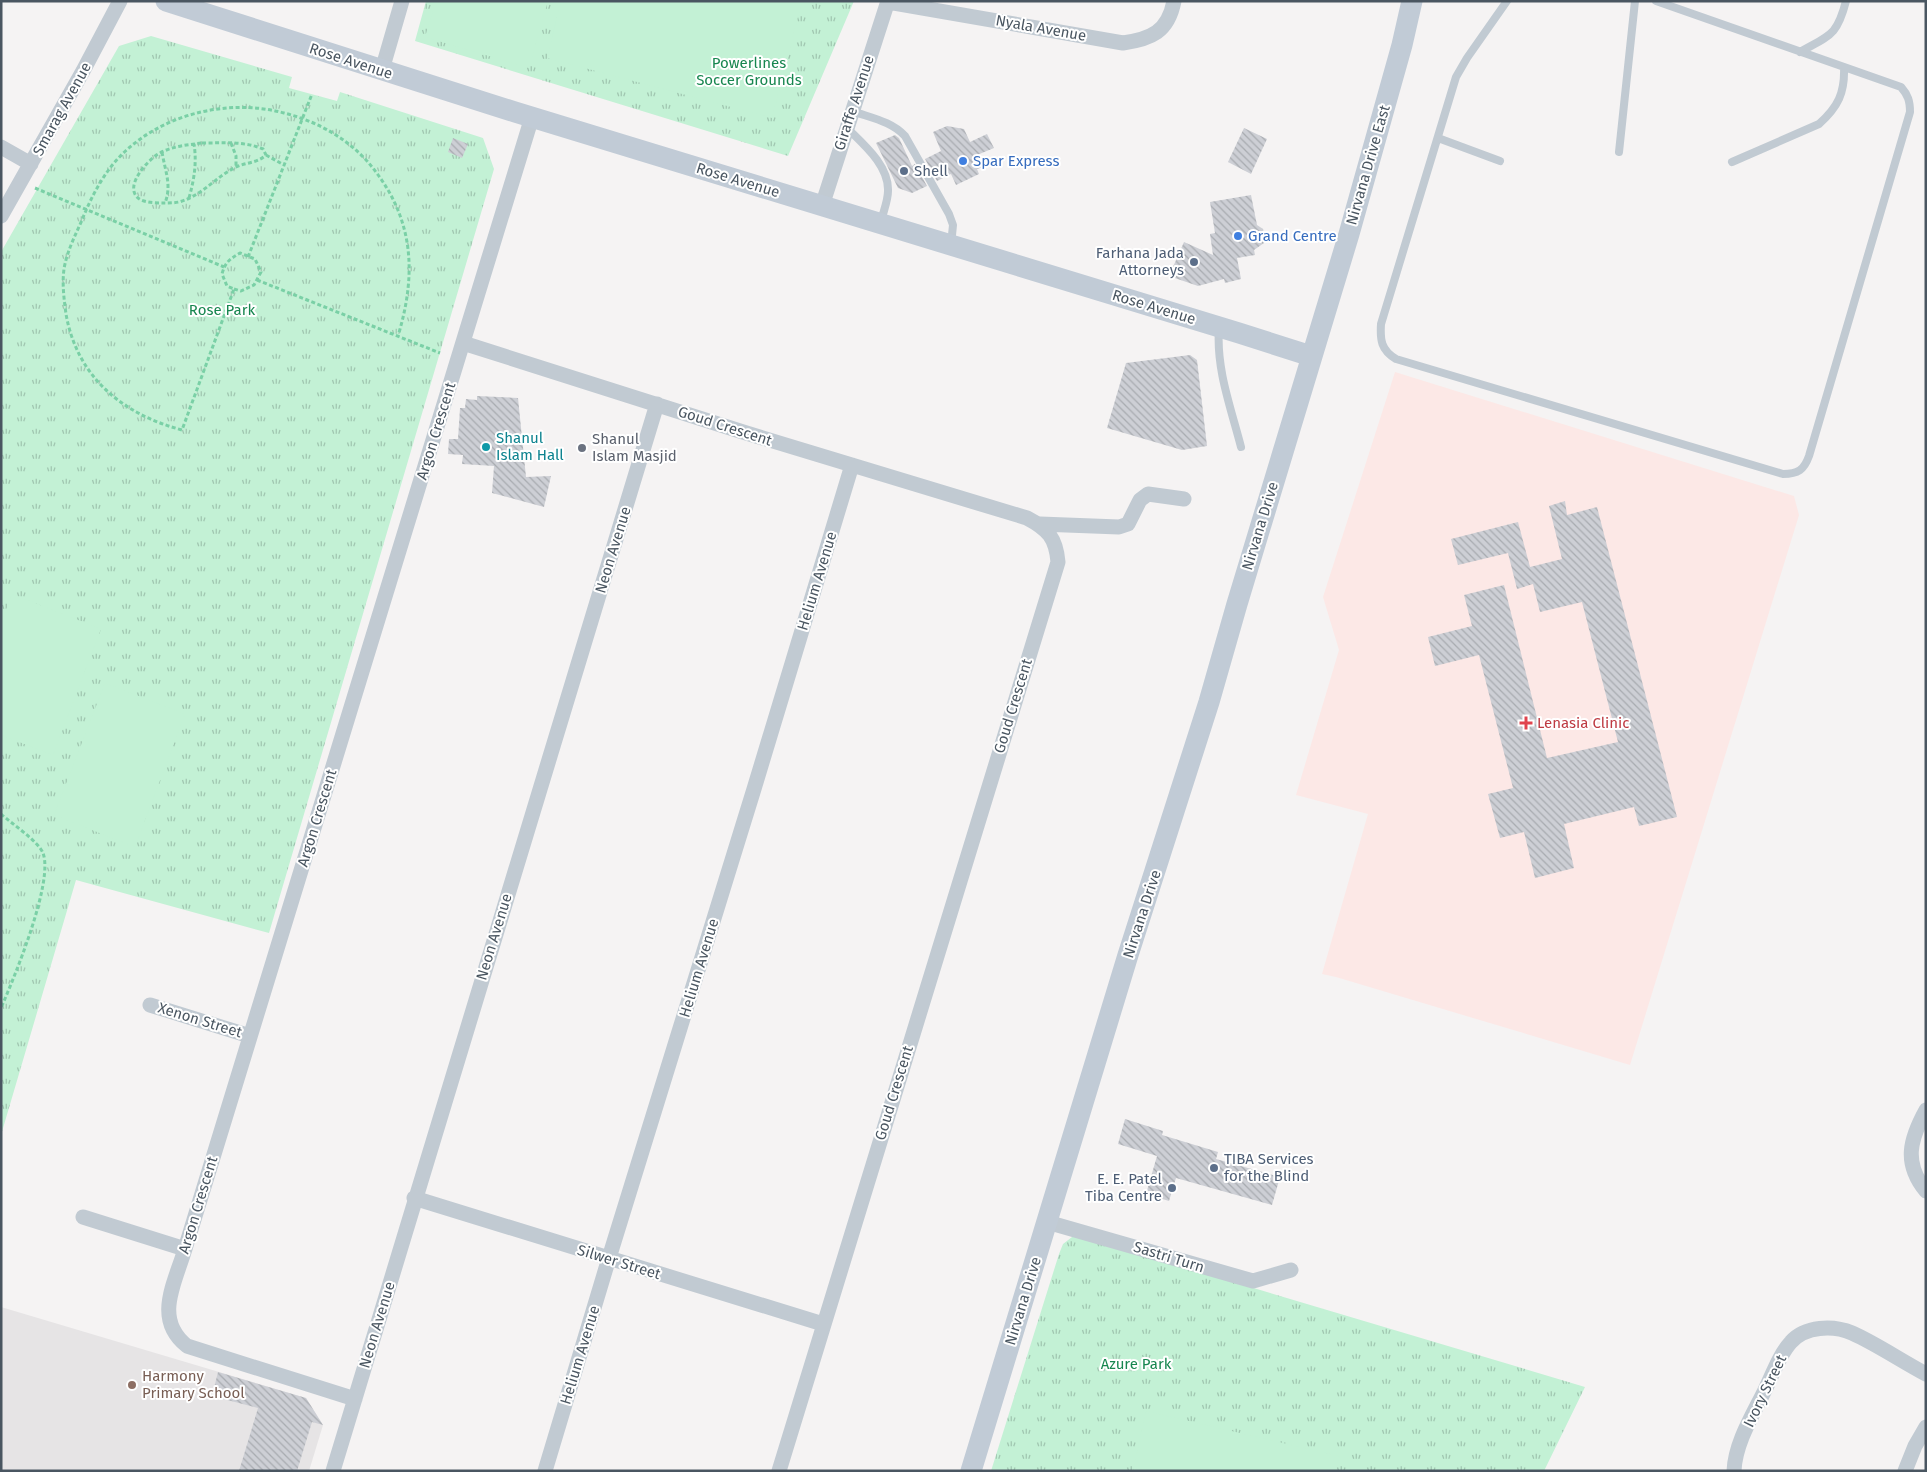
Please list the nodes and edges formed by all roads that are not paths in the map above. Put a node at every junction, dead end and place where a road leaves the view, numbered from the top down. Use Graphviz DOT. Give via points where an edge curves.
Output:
graph roads {
  1 [pos="120,1"];
  2 [pos="166,1"];
  3 [pos="402,1"];
  4 [pos="888,1"];
  5 [pos="1174,1"];
  6 [pos="1412,1"];
  7 [pos="1507,1"];
  8 [pos="1635,1"];
  9 [pos="1656,1"];
  10 [pos="1846,1"];
  11 [pos="1800,52"];
  12 [pos="1844,67"];
  13 [pos="382,70"];
  14 [pos="852,111"];
  15 [pos="532,117"];
  16 [pos="846,127"];
  17 [pos="1438,138"];
  18 [pos="1,147"];
  19 [pos="1619,152"];
  20 [pos="1500,161"];
  21 [pos="1732,162"];
  22 [pos="31,164"];
  23 [pos="822,206"];
  24 [pos="1,216"];
  25 [pos="880,223"];
  26 [pos="951,245"];
  27 [pos="1220,327"];
  28 [pos="463,343"];
  29 [pos="1311,356"];
  30 [pos="657,404"];
  31 [pos="1241,446"];
  32 [pos="852,465"];
  33 [pos="1184,499"];
  34 [pos="1040,524"];
  35 [pos="150,1004"];
  36 [pos="250,1036"];
  37 [pos="1926,1110"];
  38 [pos="1926,1192"];
  39 [pos="414,1198"];
  40 [pos="83,1217"];
  41 [pos="1046,1222"];
  42 [pos="185,1249"];
  43 [pos="608,1258"];
  44 [pos="1291,1270"];
  45 [pos="823,1324"];
  46 [pos="1926,1374"];
  47 [pos="355,1399"];
  48 [pos="1926,1427"];
  49 [pos="333,1471"];
  50 [pos="545,1471"];
  51 [pos="779,1471"];
  52 [pos="971,1471"];
  53 [pos="1734,1471"];
  54 [pos="1905,1471"];
  1 -- 22 [label="street, Smarag Avenue"];
  2 -- 13 [label="main road, Rose Avenue"];
  3 -- 13 [label="street"];
  4 -- 5 [label="street, Nyala Avenue" via="1123,43 1156,34 1167,22"];
  4 -- 14 [label="street, Giraffe Avenue"];
  6 -- 29 [label="main road, Nirvana Drive East" via="1349,234"];
  7 -- 17 [label="lane" via="1456,77"];
  8 -- 19 [label="lane"];
  9 -- 11 [label="lane"];
  10 -- 11 [label="lane" via="1841,21 1831,35"];
  11 -- 12 [label="lane"];
  12 -- 17 [label="lane" via="1901,87 1907,94 1910,112 1809,456 1805,466 1792,474 1471,382 1388,354 1382,347 1381,324"];
  12 -- 21 [label="lane" via="1845,84 1831,114 1819,124"];
  13 -- 15 [label="main road, Rose Avenue"];
  14 -- 16 [label="street, Giraffe Avenue"];
  14 -- 26 [label="lane" via="889,123 905,136 950,214 953,225"];
  15 -- 23 [label="main road, Rose Avenue"];
  15 -- 28 [label="street, Argon Crescent"];
  16 -- 23 [label="street, Giraffe Avenue"];
  16 -- 25 [label="lane" via="875,157 887,182 888,192"];
  17 -- 20 [label="lane"];
  18 -- 22 [label="street"];
  22 -- 24 [label="street, Smarag Avenue"];
  23 -- 25 [label="main road, Rose Avenue"];
  25 -- 26 [label="main road, Rose Avenue"];
  26 -- 27 [label="main road, Rose Avenue"];
  27 -- 29 [label="main road, Rose Avenue"];
  27 -- 31 [label="lane" via="1220,367"];
  28 -- 30 [label="street, Goud Crescent"];
  28 -- 36 [label="street, Argon Crescent"];
  29 -- 41 [label="main road, Nirvana Drive" via="1209,702"];
  30 -- 32 [label="street, Goud Crescent"];
  30 -- 39 [label="street, Neon Avenue"];
  32 -- 34 [label="street, Goud Crescent"];
  32 -- 43 [label="street, Helium Avenue"];
  33 -- 34 [label="street" via="1148,494 1140,500 1128,524 1119,527"];
  34 -- 45 [label="street, Goud Crescent" via="1050,534 1058,562"];
  35 -- 36 [label="street, Xenon Street"];
  36 -- 42 [label="street, Argon Crescent"];
  37 -- 38 [label="street" via="1915,1129 1911,1146 1916,1179"];
  39 -- 43 [label="street, Silwer Street"];
  39 -- 47 [label="street, Neon Avenue"];
  40 -- 42 [label="street"];
  41 -- 44 [label="street, Sastri Turn" via="1253,1281"];
  41 -- 52 [label="main road, Nirvana Drive"];
  42 -- 47 [label="street, Argon Crescent" via="168,1311 169,1323 180,1340 187,1346"];
  43 -- 45 [label="street, Silwer Street"];
  43 -- 50 [label="street, Helium Avenue"];
  45 -- 51 [label="street, Goud Crescent"];
  46 -- 53 [label="street, Ivory Street" via="1852,1332 1817,1328 1802,1333 1791,1341 1781,1357 1745,1432"];
  47 -- 49 [label="street, Neon Avenue"];
  48 -- 54 [label="street"];
}
